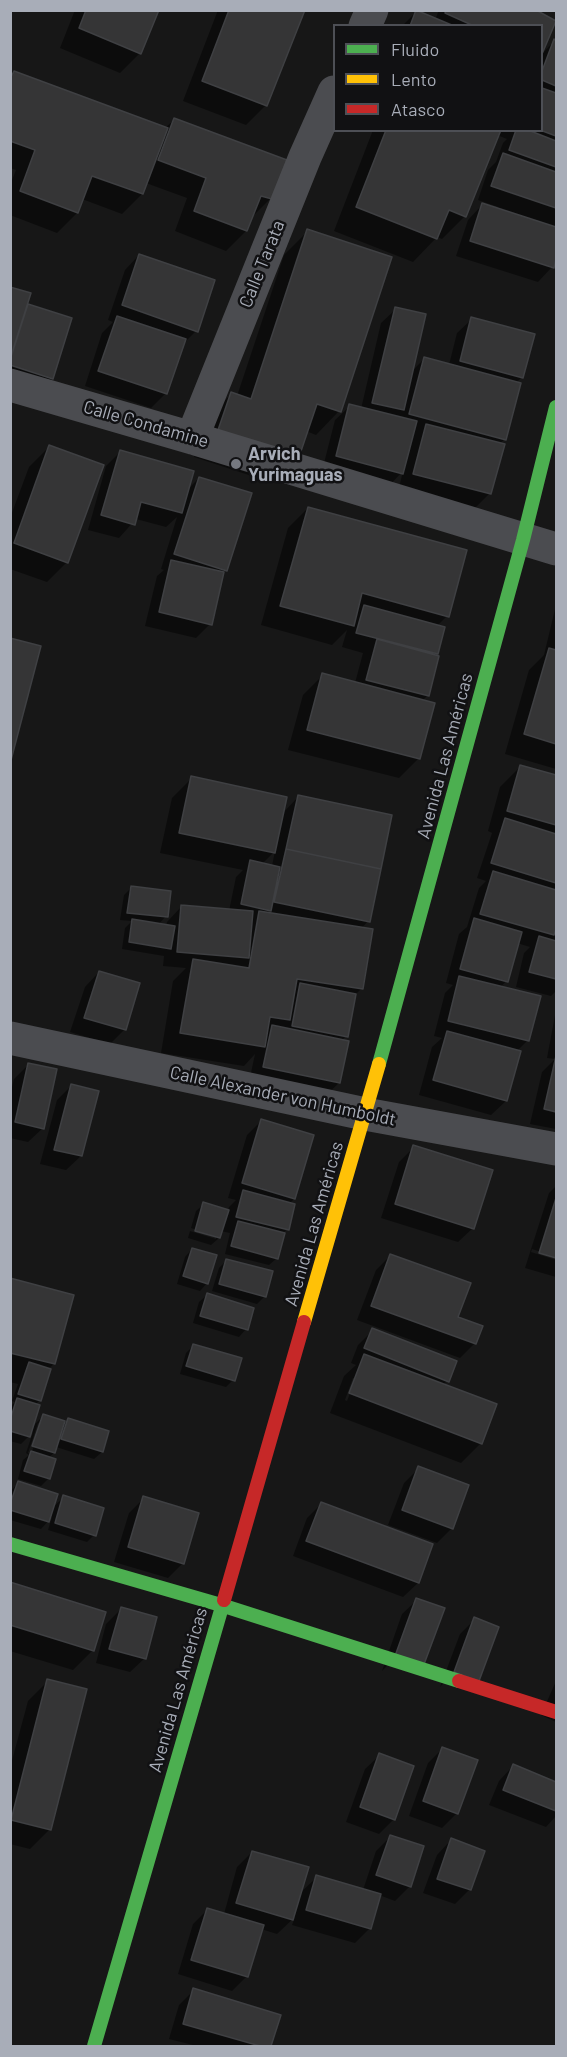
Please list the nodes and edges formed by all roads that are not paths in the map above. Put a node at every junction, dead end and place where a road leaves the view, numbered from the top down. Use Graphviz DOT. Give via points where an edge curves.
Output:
graph roads {
  1 [pos="372,10"];
  2 [pos="366,24"];
  3 [pos="333,94"];
  4 [pos="10,385"];
  5 [pos="556,407"];
  6 [pos="192,438"];
  7 [pos="523,540"];
  8 [pos="556,549"];
  9 [pos="10,1038"];
  10 [pos="365,1114"];
  11 [pos="556,1149"];
  12 [pos="10,1544"];
  13 [pos="221,1605"];
  14 [pos="556,1712"];
  15 [pos="94,2046"];
  1 -- 2 [label="street"];
  3 -- 6 [label="street, Calle Tarata"];
  4 -- 6 [label="street, Calle Condamine"];
  5 -- 7 [label="street, Avenida Las Américas"];
  6 -- 7 [label="street, Calle Condamine"];
  7 -- 8 [label="street, Calle Condamine"];
  7 -- 10 [label="street, Avenida Las Américas"];
  9 -- 10 [label="street, Calle Alexander von Humboldt"];
  10 -- 11 [label="street, Calle Alexander von Humboldt"];
  10 -- 13 [label="street, Avenida Las Américas"];
  12 -- 13 [label="street"];
  13 -- 14 [label="street"];
  13 -- 15 [label="street, Avenida Las Américas"];
}
